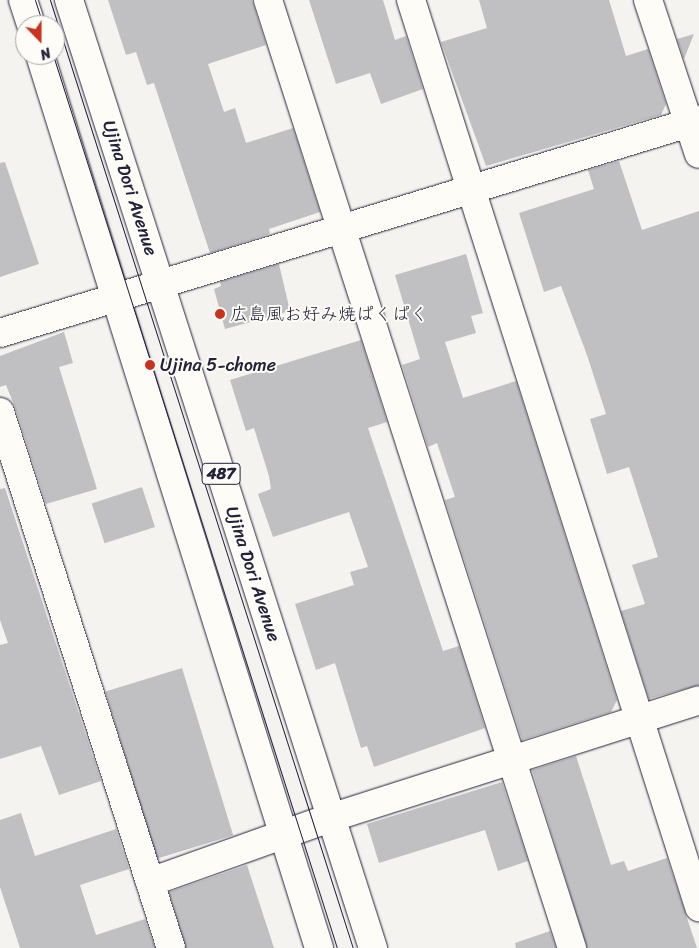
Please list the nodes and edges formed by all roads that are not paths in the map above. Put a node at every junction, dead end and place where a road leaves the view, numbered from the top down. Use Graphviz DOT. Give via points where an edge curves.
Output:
graph roads {
  1 [pos="23,0"];
  2 [pos="69,0"];
  3 [pos="268,0"];
  4 [pos="410,0"];
  5 [pos="648,0"];
  6 [pos="28,15"];
  7 [pos="43,65"];
  8 [pos="694,121"];
  9 [pos="699,154"];
  10 [pos="470,187"];
  11 [pos="340,228"];
  12 [pos="171,280"];
  13 [pos="103,299"];
  14 [pos="0,333"];
  15 [pos="0,412"];
  16 [pos="699,700"];
  17 [pos="638,719"];
  18 [pos="513,761"];
  19 [pos="330,818"];
  20 [pos="283,834"];
  21 [pos="150,882"];
  22 [pos="699,907"];
  23 [pos="171,948"];
  24 [pos="318,948"];
  25 [pos="373,948"];
  26 [pos="572,948"];
  1 -- 6 [label="main road"];
  2 -- 12 [label="main road, Ujina Dori Avenue / 487"];
  3 -- 11 [label="main road"];
  4 -- 10 [label="main road"];
  5 -- 8 [label="main road"];
  7 -- 13 [label="main road, 487"];
  8 -- 9 [label="main road"];
  8 -- 10 [label="main road"];
  10 -- 11 [label="main road"];
  10 -- 17 [label="main road"];
  11 -- 12 [label="main road"];
  11 -- 18 [label="main road"];
  12 -- 13 [label="main road"];
  12 -- 19 [label="main road, Ujina Dori Avenue / 487"];
  13 -- 14 [label="main road"];
  13 -- 20 [label="main road, 487"];
  15 -- 21 [label="main road"];
  16 -- 17 [label="main road"];
  17 -- 18 [label="main road"];
  17 -- 22 [label="main road"];
  18 -- 19 [label="main road"];
  18 -- 26 [label="main road"];
  19 -- 20 [label="main road"];
  19 -- 25 [label="main road, Ujina Dori Avenue / 487"];
  20 -- 21 [label="main road"];
  20 -- 24 [label="main road, 487"];
  21 -- 23 [label="main road"];
}
